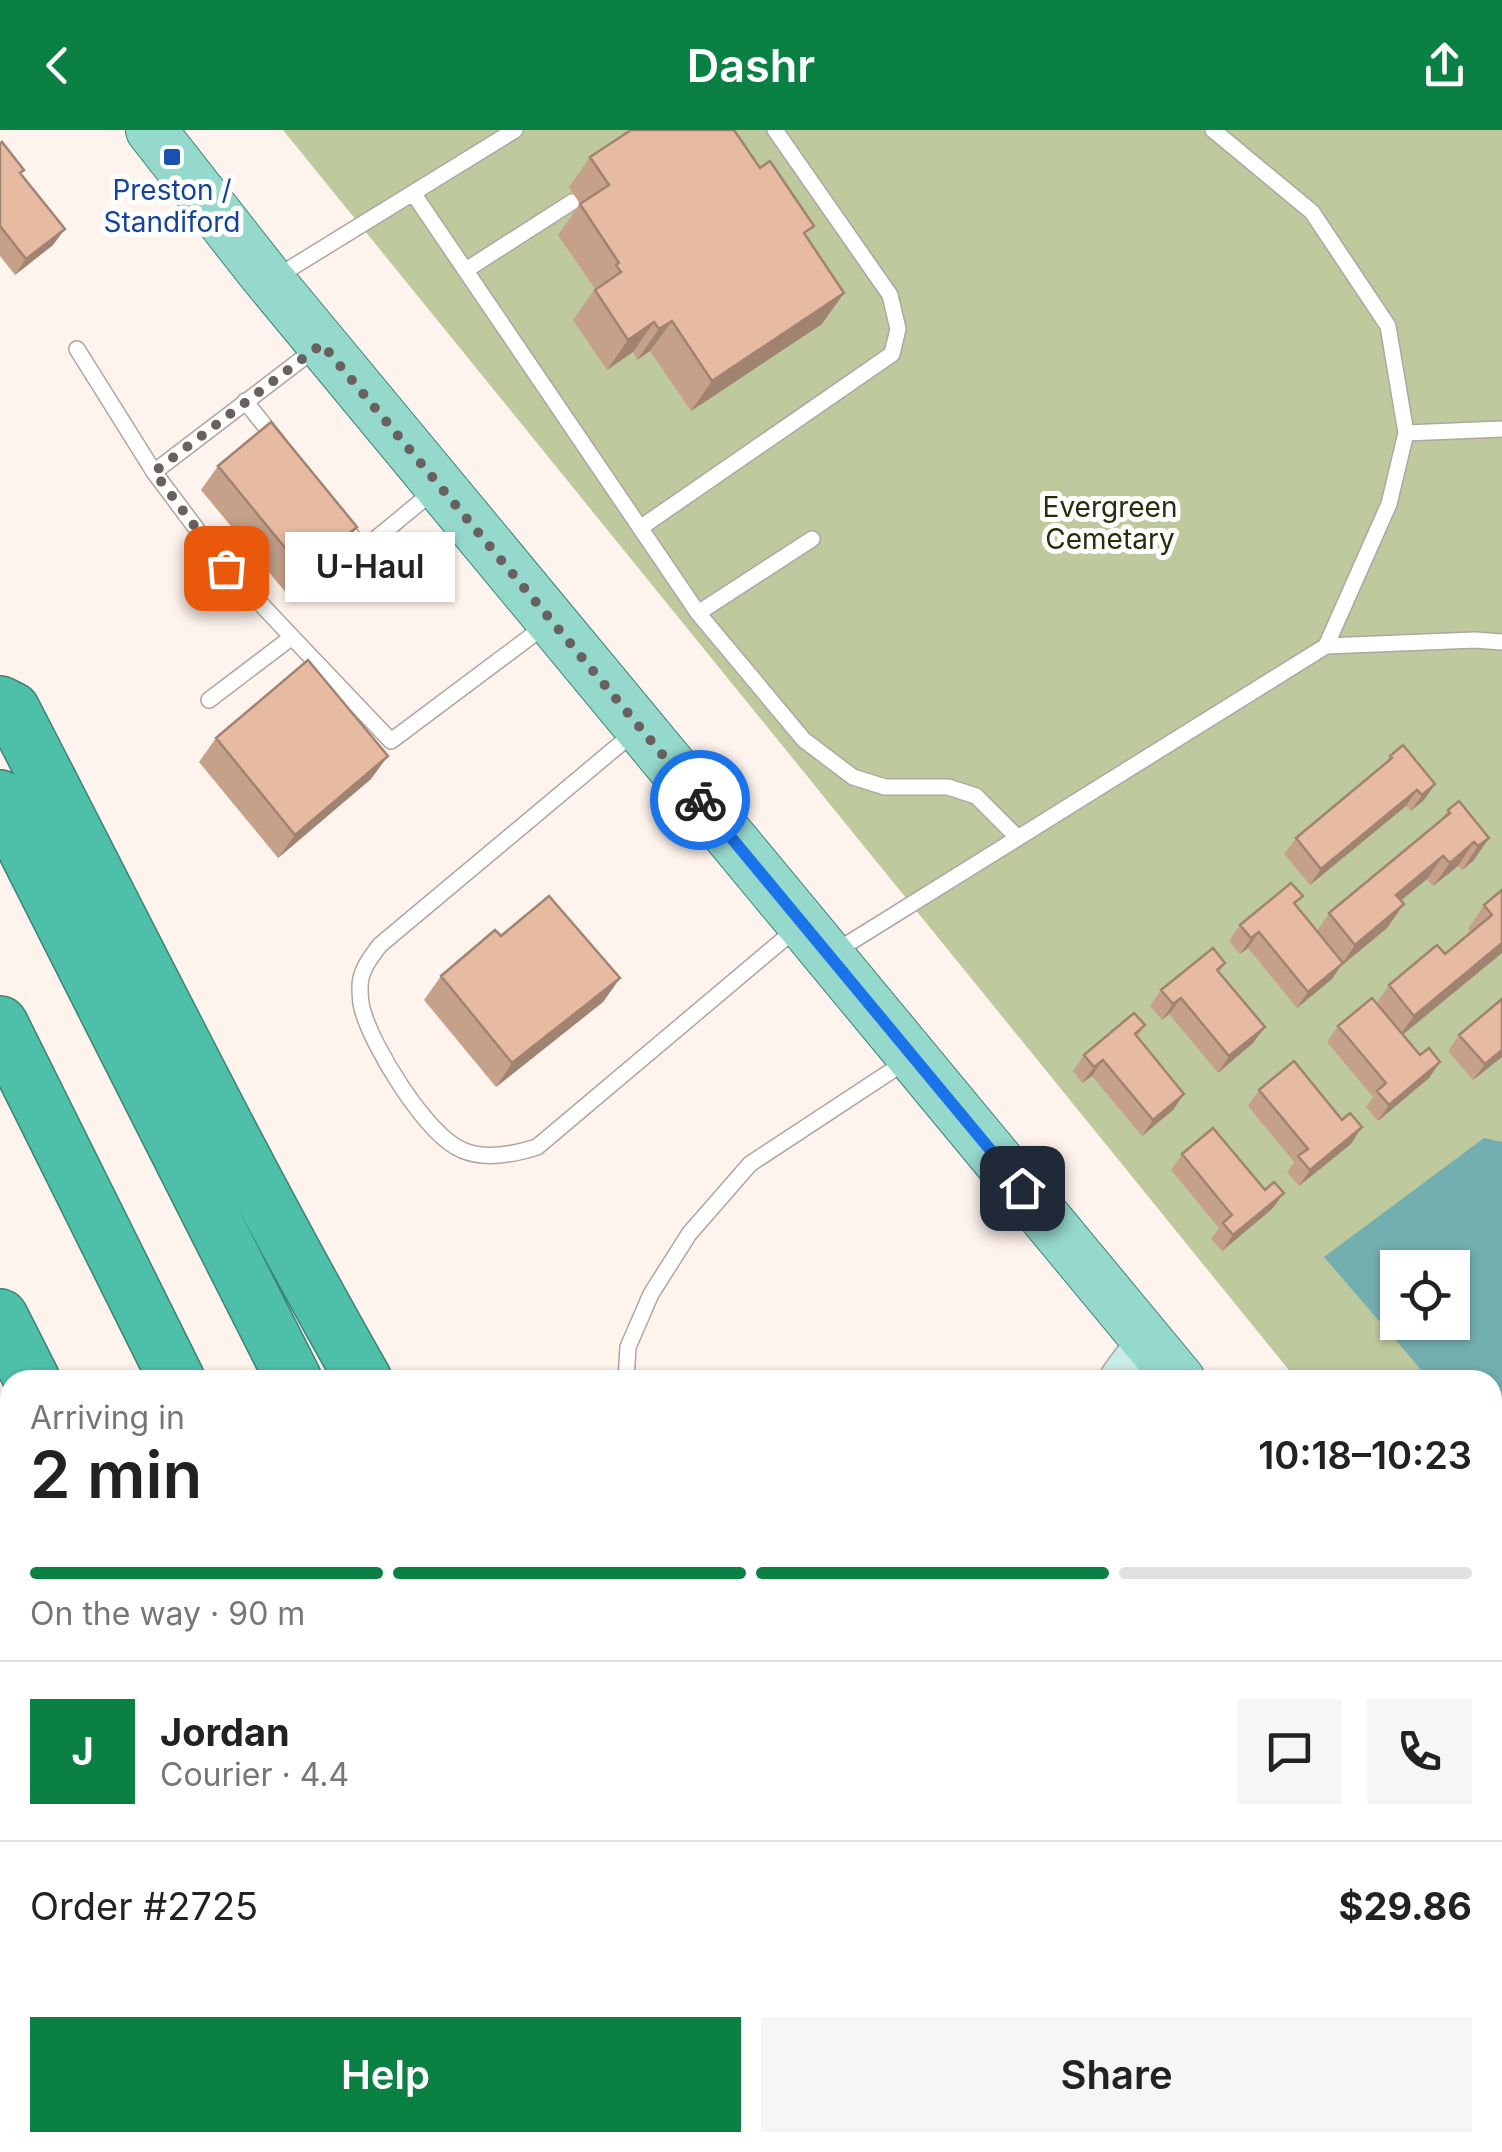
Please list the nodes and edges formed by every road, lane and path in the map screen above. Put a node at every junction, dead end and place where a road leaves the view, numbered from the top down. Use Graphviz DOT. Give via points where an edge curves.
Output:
graph roads {
  1 [pos="151,130"];
  2 [pos="515,130"];
  3 [pos="775,130"];
  4 [pos="1213,130"];
  5 [pos="414,193"];
  6 [pos="572,202"];
  7 [pos="466,270"];
  8 [pos="270,281"];
  9 [pos="322,344"];
  10 [pos="77,349"];
  11 [pos="245,402"];
  12 [pos="1502,429"];
  13 [pos="1406,433"];
  14 [pos="290,458"];
  15 [pos="154,472"];
  16 [pos="440,486"];
  17 [pos="336,516"];
  18 [pos="640,528"];
  19 [pos="812,539"];
  20 [pos="226,568"];
  21 [pos="259,602"];
  22 [pos="698,613"];
  23 [pos="551,621"];
  24 [pos="292,637"];
  25 [pos="1502,642"];
  26 [pos="1326,646"];
  27 [pos="208,700"];
  28 [pos="0,704"];
  29 [pos="640,728"];
  30 [pos="0,798"];
  31 [pos="1018,838"];
  32 [pos="816,939"];
  33 [pos="0,1024"];
  34 [pos="913,1056"];
  35 [pos="0,1317"];
  36 [pos="1136,1361"];
  37 [pos="27,1370"];
  38 [pos="172,1370"];
  39 [pos="289,1370"];
  40 [pos="358,1370"];
  41 [pos="627,1370"];
  42 [pos="0,1821"];
  43 [pos="0,2041"];
  44 [pos="0,2102"];
  1 -- 8 [label="main road"];
  2 -- 5 [label="lane"];
  3 -- 18 [label="lane" via="890,295 898,329 892,354"];
  4 -- 13 [label="lane" via="1312,212 1388,326"];
  5 -- 7 [label="lane"];
  5 -- 8 [label="lane"];
  6 -- 7 [label="lane"];
  7 -- 18 [label="lane"];
  8 -- 9 [label="main road"];
  9 -- 11 [label="lane"];
  9 -- 16 [label="main road"];
  10 -- 15 [label="lane"];
  11 -- 14 [label="lane"];
  11 -- 15 [label="lane"];
  12 -- 13 [label="lane"];
  13 -- 26 [label="lane" via="1389,504"];
  15 -- 20 [label="lane"];
  16 -- 17 [label="lane" via="366,546"];
  16 -- 23 [label="main road"];
  18 -- 22 [label="lane"];
  19 -- 22 [label="lane"];
  21 -- 24 [label="lane"];
  22 -- 31 [label="lane" via="804,740 853,777 976,796"];
  23 -- 24 [label="lane" via="391,741"];
  23 -- 29 [label="main road"];
  24 -- 27 [label="lane"];
  25 -- 26 [label="lane"];
  26 -- 31 [label="lane"];
  28 -- 40 [label="highway" via="12,710"];
  29 -- 32 [label="main road"];
  29 -- 32 [label="lane" via="366,962 361,1007 426,1120 464,1152 516,1154 537,1146"];
  30 -- 39 [label="highway"];
  31 -- 32 [label="lane"];
  32 -- 34 [label="main road"];
  33 -- 38 [label="highway"];
  34 -- 36 [label="main road"];
  34 -- 41 [label="lane" via="750,1164 689,1234 651,1294 628,1347"];
  35 -- 37 [label="highway"];
  42 -- 43 [label="highway"];
  43 -- 44 [label="highway"];
}
